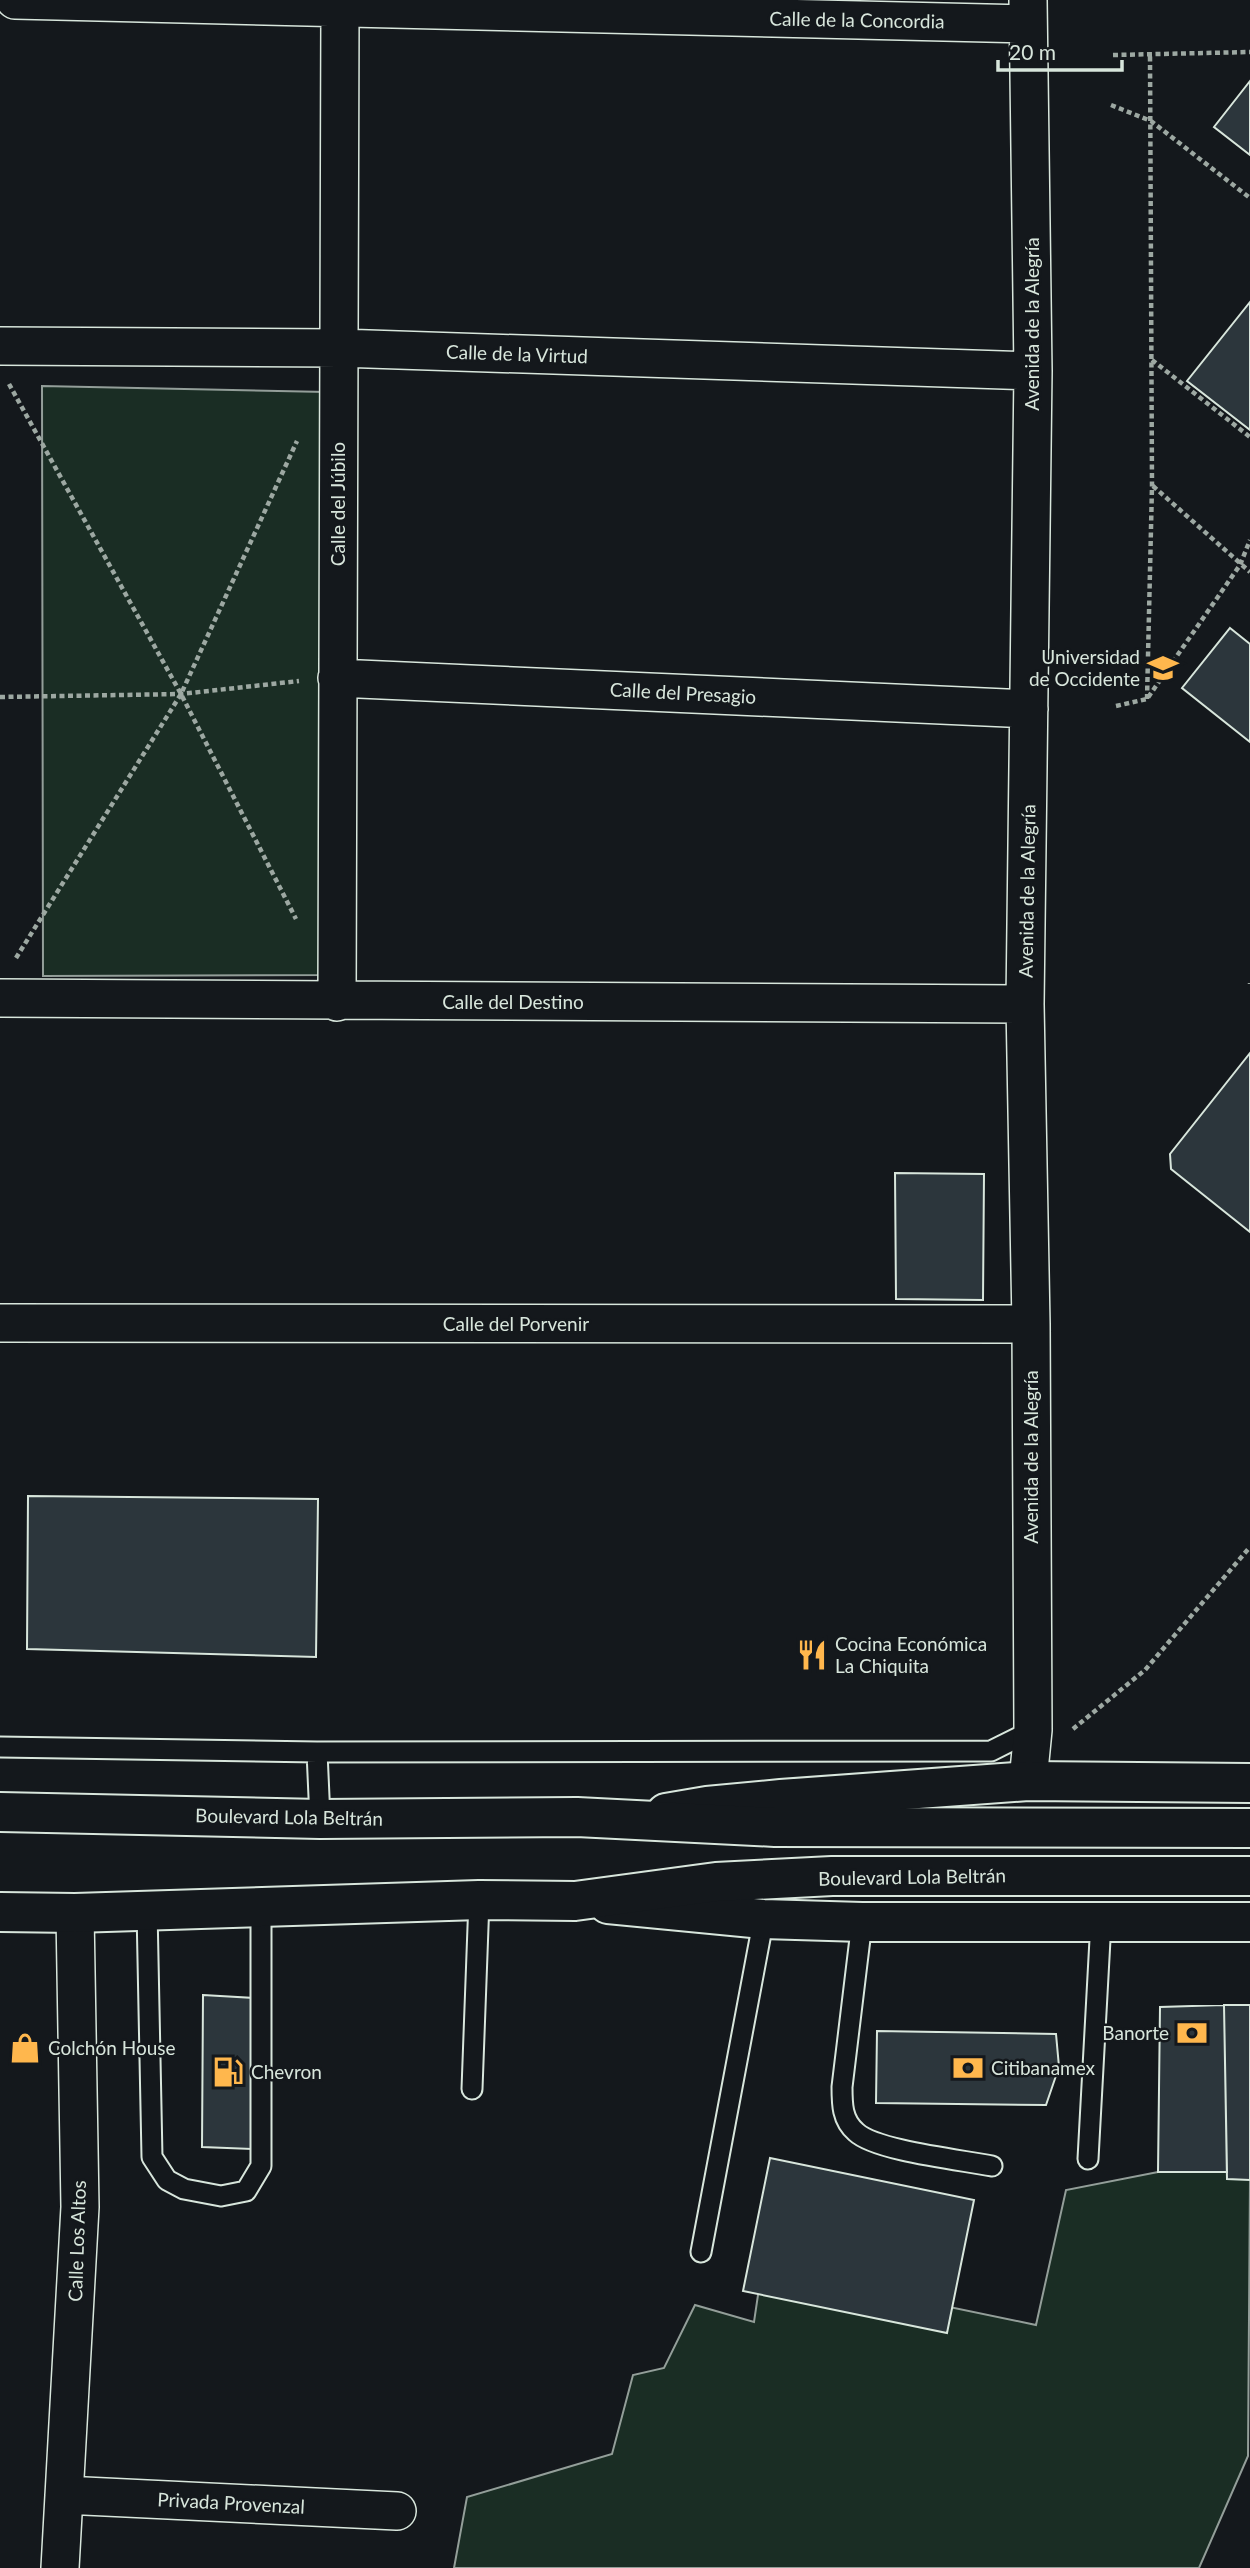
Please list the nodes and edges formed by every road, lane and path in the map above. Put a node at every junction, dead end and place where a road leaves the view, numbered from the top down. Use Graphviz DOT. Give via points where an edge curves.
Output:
graph roads {
  1 [pos="15,0"];
  2 [pos="340,7"];
  3 [pos="1028,12"];
  4 [pos="1250,52"];
  5 [pos="1113,55"];
  6 [pos="1150,55"];
  7 [pos="1111,105"];
  8 [pos="1151,121"];
  9 [pos="1250,198"];
  10 [pos="339,348"];
  11 [pos="1152,360"];
  12 [pos="3,363"];
  13 [pos="1033,371"];
  14 [pos="300,434"];
  15 [pos="1250,437"];
  16 [pos="1152,486"];
  17 [pos="1250,540"];
  18 [pos="1240,565"];
  19 [pos="1250,572"];
  20 [pos="337,678"];
  21 [pos="181,694"];
  22 [pos="0,697"];
  23 [pos="1147,699"];
  24 [pos="1116,706"];
  25 [pos="1029,709"];
  26 [pos="300,928"];
  27 [pos="15,961"];
  28 [pos="0,998"];
  29 [pos="337,1002"];
  30 [pos="1025,1004"];
  31 [pos="0,1323"];
  32 [pos="1031,1324"];
  33 [pos="1250,1547"];
  34 [pos="1033,1730"];
  35 [pos="0,1747"];
  36 [pos="317,1752"];
  37 [pos="1028,1781"];
  38 [pos="1250,1783"];
  39 [pos="0,1812"];
  40 [pos="577,1817"];
  41 [pos="320,1819"];
  42 [pos="1250,1828"];
  43 [pos="1250,1876"];
  44 [pos="775,1880"];
  45 [pos="479,1900"];
  46 [pos="575,1901"];
  47 [pos="261,1909"];
  48 [pos="147,1910"];
  49 [pos="0,1912"];
  50 [pos="75,1913"];
  51 [pos="763,1919"];
  52 [pos="1101,1921"];
  53 [pos="862,1922"];
  54 [pos="1250,1922"];
  55 [pos="472,2089"];
  56 [pos="1088,2159"];
  57 [pos="992,2166"];
  58 [pos="701,2252"];
  59 [pos="64,2496"];
  60 [pos="397,2511"];
  61 [pos="60,2568"];
  1 -- 2 [label="street, Calle de la Concordia"];
  2 -- 3 [label="street, Calle de la Concordia"];
  2 -- 10 [label="street, Calle del Júbilo"];
  3 -- 13 [label="street, Avenida de la Alegría"];
  4 -- 6 [label="path"];
  5 -- 6 [label="path"];
  6 -- 8 [label="path"];
  7 -- 8 [label="path"];
  8 -- 9 [label="path"];
  8 -- 11 [label="path"];
  10 -- 12 [label="street, Calle de la Virtud"];
  10 -- 13 [label="street, Calle de la Virtud"];
  10 -- 20 [label="street, Calle del Júbilo"];
  11 -- 15 [label="path"];
  11 -- 16 [label="path"];
  12 -- 21 [label="path"];
  13 -- 25 [label="street, Avenida de la Alegría"];
  14 -- 21 [label="path"];
  16 -- 18 [label="path"];
  16 -- 23 [label="path"];
  17 -- 18 [label="path"];
  18 -- 19 [label="path"];
  18 -- 23 [label="path"];
  20 -- 21 [label="path"];
  20 -- 25 [label="street, Calle del Presagio"];
  20 -- 29 [label="street, Calle del Júbilo"];
  21 -- 22 [label="path"];
  21 -- 26 [label="path"];
  21 -- 27 [label="path"];
  23 -- 24 [label="path"];
  25 -- 30 [label="street, Avenida de la Alegría"];
  28 -- 29 [label="street, Calle del Destino"];
  29 -- 30 [label="street, Calle del Destino"];
  30 -- 32 [label="street, Avenida de la Alegría"];
  31 -- 32 [label="street, Calle del Porvenir"];
  32 -- 34 [label="street, Avenida de la Alegría"];
  33 -- 34 [label="path" via="1145,1670 1063,1737"];
  34 -- 36 [label="lane" via="991,1751"];
  34 -- 37 [label="street, Avenida de la Alegría"];
  35 -- 36 [label="lane"];
  36 -- 41 [label="lane"];
  37 -- 38 [label="main road, Boulevard Lola Beltrán"];
  37 -- 40 [label="main road, Boulevard Lola Beltrán" via="781,1799 650,1816"];
  39 -- 41 [label="main road, Boulevard Lola Beltrán"];
  40 -- 41 [label="main road, Boulevard Lola Beltrán"];
  40 -- 42 [label="main road, Boulevard Lola Beltrán" via="775,1827"];
  43 -- 44 [label="main road, Boulevard Lola Beltrán" via="832,1876"];
  44 -- 46 [label="main road, Boulevard Lola Beltrán" via="716,1882"];
  44 -- 51 [label="lane"];
  45 -- 46 [label="main road, Boulevard Lola Beltrán"];
  45 -- 47 [label="main road, Boulevard Lola Beltrán"];
  45 -- 55 [label="lane"];
  46 -- 51 [label="main road, Boulevard Lola Beltrán"];
  47 -- 48 [label="main road, Boulevard Lola Beltrán"];
  47 -- 48 [label="lane" via="261,2166 246,2191 221,2196 184,2189 167,2180 152,2157"];
  48 -- 50 [label="main road, Boulevard Lola Beltrán"];
  49 -- 50 [label="main road, Boulevard Lola Beltrán"];
  50 -- 59 [label="street, Calle Los Altos" via="80,2207"];
  51 -- 53 [label="main road, Boulevard Lola Beltrán"];
  51 -- 58 [label="lane"];
  52 -- 53 [label="main road, Boulevard Lola Beltrán"];
  52 -- 54 [label="main road, Boulevard Lola Beltrán"];
  52 -- 56 [label="lane"];
  53 -- 57 [label="lane" via="842,2112 855,2132 875,2144"];
  59 -- 60 [label="street, Privada Provenzal"];
  59 -- 61 [label="street, Calle Los Altos"];
}
